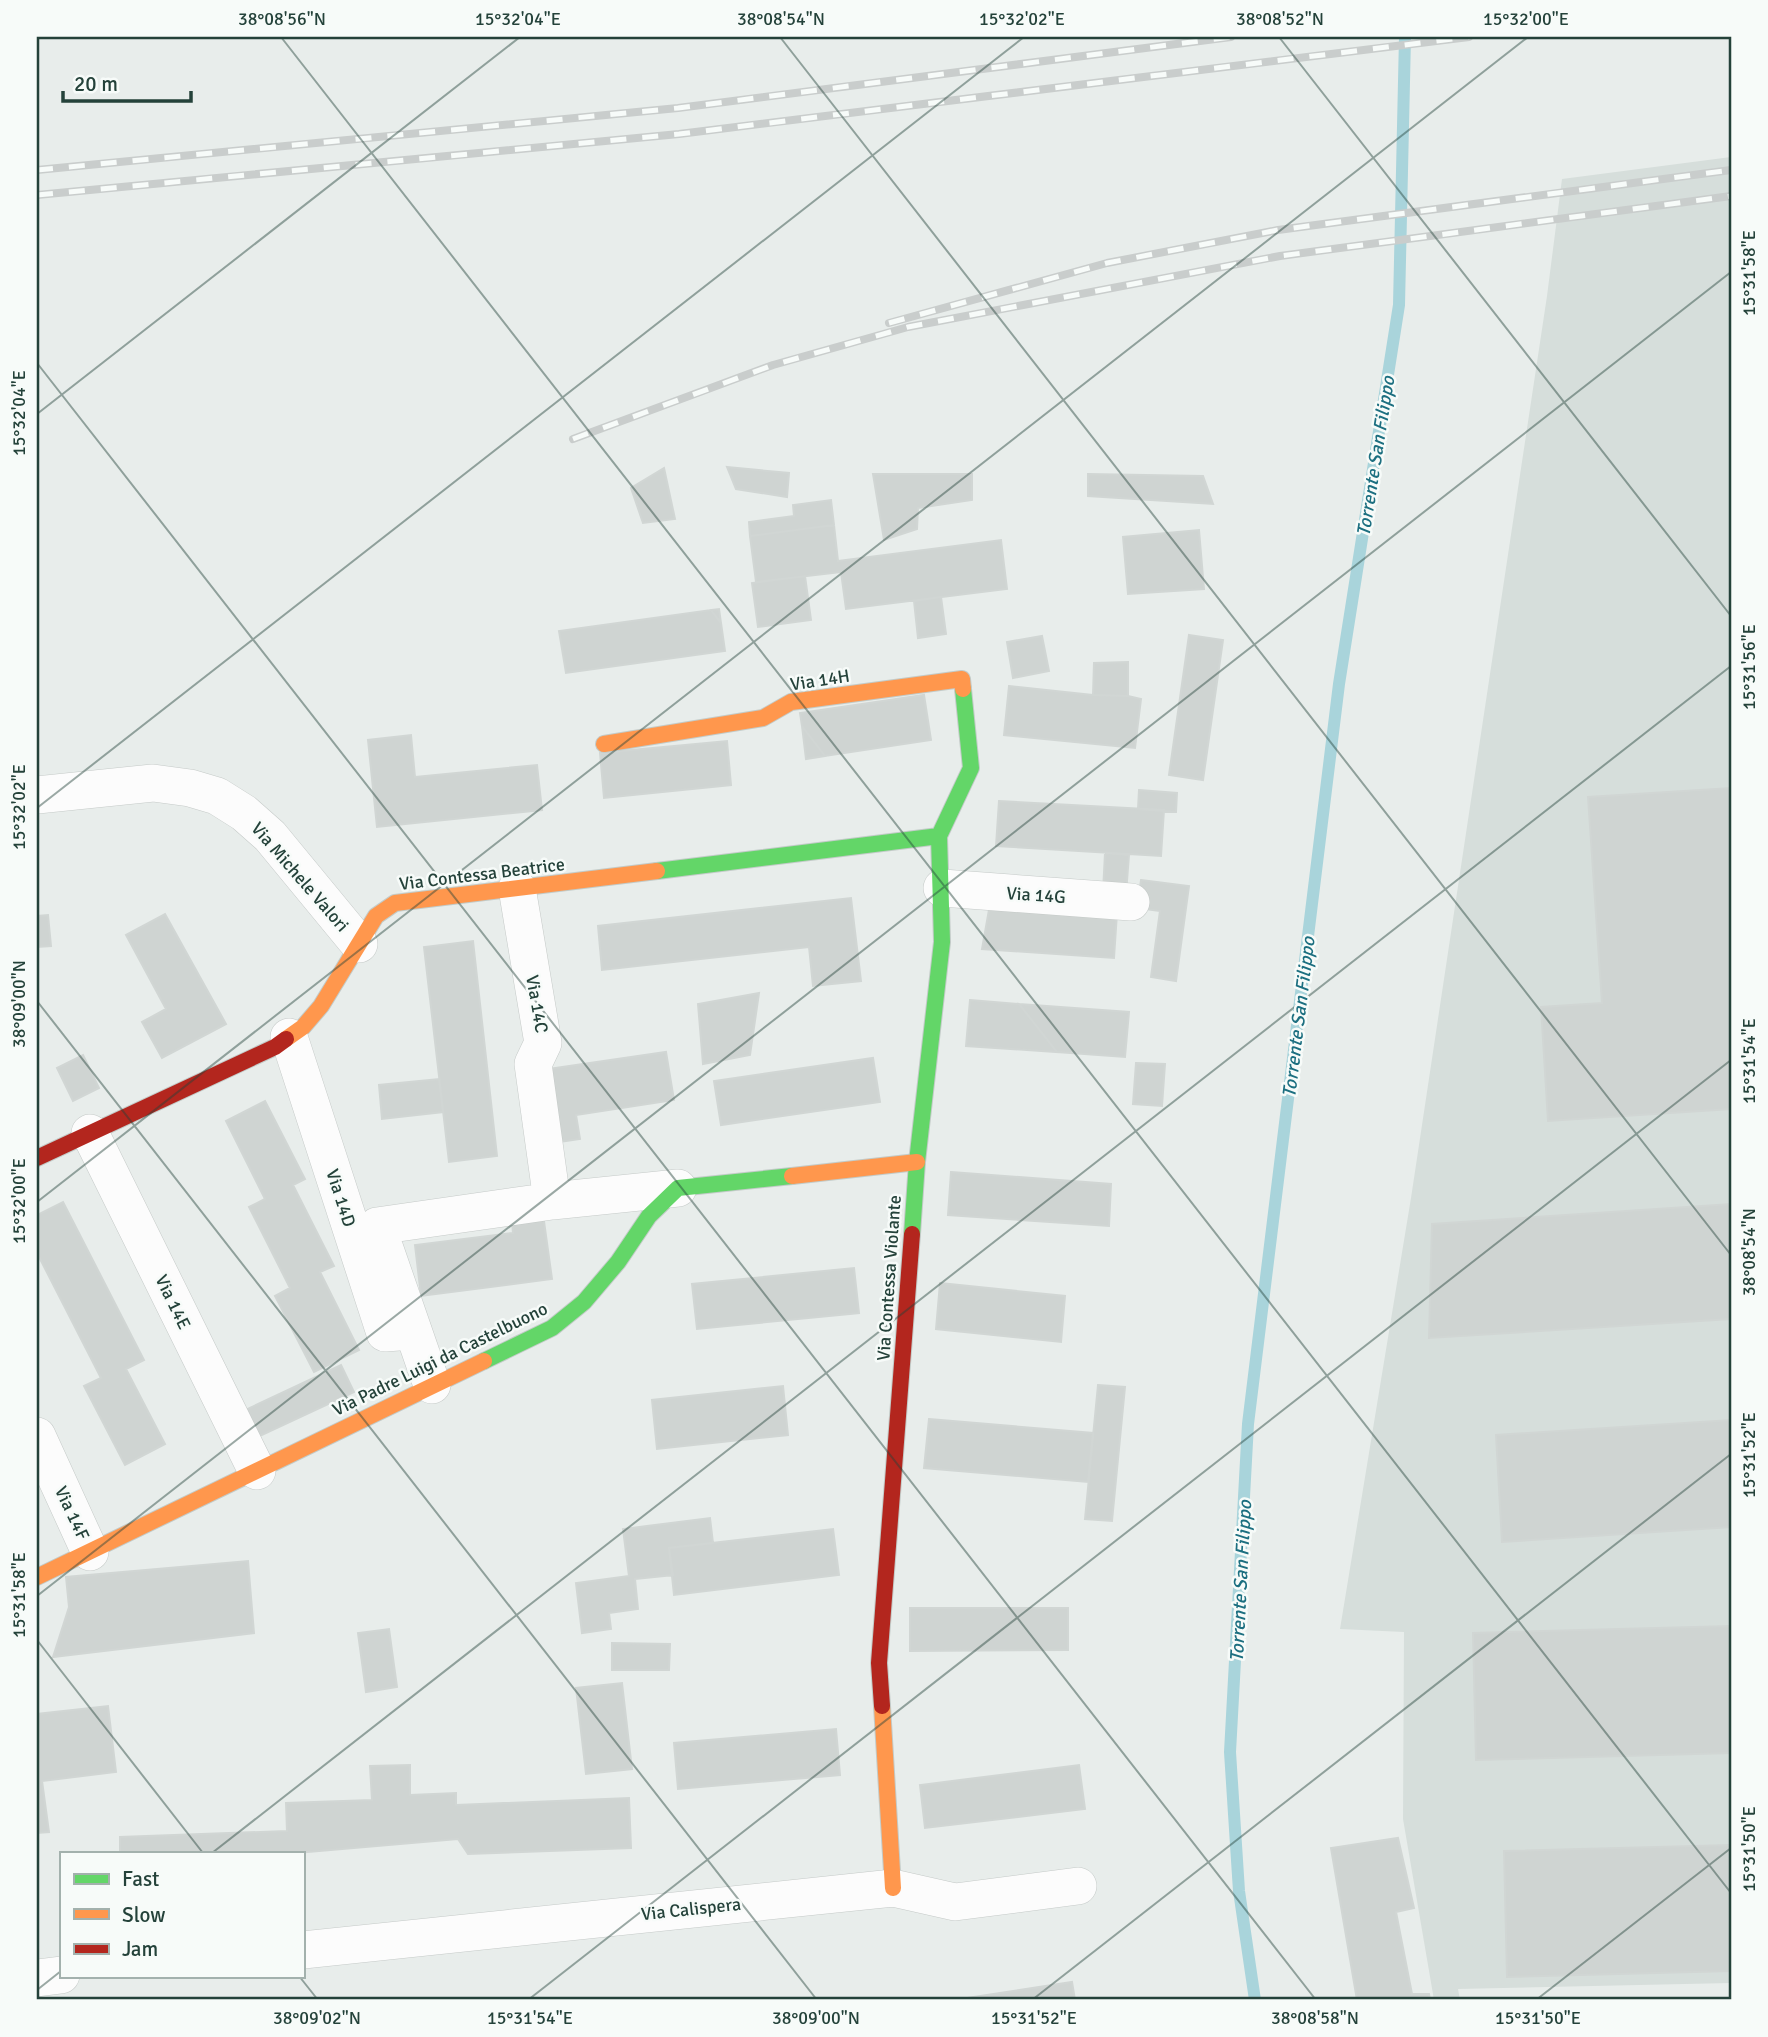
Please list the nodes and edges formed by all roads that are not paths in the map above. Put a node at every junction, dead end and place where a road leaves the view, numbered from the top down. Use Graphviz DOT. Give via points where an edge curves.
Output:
graph roads {
  1 [pos="962,679"];
  2 [pos="604,744"];
  3 [pos="37,796"];
  4 [pos="939,836"];
  5 [pos="517,888"];
  6 [pos="942,888"];
  7 [pos="1131,902"];
  8 [pos="359,944"];
  9 [pos="289,1037"];
  10 [pos="90,1133"];
  11 [pos="37,1158"];
  12 [pos="917,1162"];
  13 [pos="678,1188"];
  14 [pos="552,1201"];
  15 [pos="412,1331"];
  16 [pos="432,1385"];
  17 [pos="37,1436"];
  18 [pos="257,1471"];
  19 [pos="90,1552"];
  20 [pos="37,1577"];
  21 [pos="1078,1886"];
  22 [pos="893,1888"];
  23 [pos="304,1950"];
  24 [pos="60,1975"];
  25 [pos="37,1978"];
  1 -- 2 [label="street, Via 14H" via="790,702 763,718"];
  1 -- 4 [label="street, Via Contessa Violante" via="971,768"];
  3 -- 8 [label="street, Via Michele Valori" via="153,783 217,796 270,836"];
  4 -- 5 [label="street, Via Contessa Beatrice"];
  4 -- 6 [label="street, Via Contessa Violante"];
  5 -- 8 [label="street, Via Contessa Beatrice" via="395,903 376,916"];
  5 -- 14 [label="street, Via 14C" via="543,1043 533,1064"];
  6 -- 7 [label="street, Via 14G"];
  6 -- 12 [label="street, Via Contessa Violante" via="942,942"];
  8 -- 9 [label="street, Via Contessa Beatrice" via="321,1006"];
  9 -- 10 [label="street, Via Contessa Beatrice"];
  9 -- 15 [label="street, Via 14D" via="385,1333"];
  10 -- 11 [label="street, Via Contessa Beatrice"];
  10 -- 18 [label="street, Via 14E"];
  12 -- 13 [label="street"];
  12 -- 22 [label="street, Via Contessa Violante" via="880,1663"];
  13 -- 14 [label="street"];
  13 -- 16 [label="street, Via Padre Luigi da Castelbuono" via="649,1216 584,1302 552,1328"];
  14 -- 15 [label="street" via="377,1226"];
  15 -- 16 [label="street"];
  16 -- 18 [label="street, Via Padre Luigi da Castelbuono"];
  17 -- 19 [label="street, Via 14F"];
  18 -- 19 [label="street, Via Padre Luigi da Castelbuono"];
  19 -- 20 [label="street, Via Padre Luigi da Castelbuono"];
  21 -- 22 [label="street, Via Calispera" via="955,1902"];
  22 -- 23 [label="street, Via Calispera"];
  24 -- 25 [label="street"];
}
